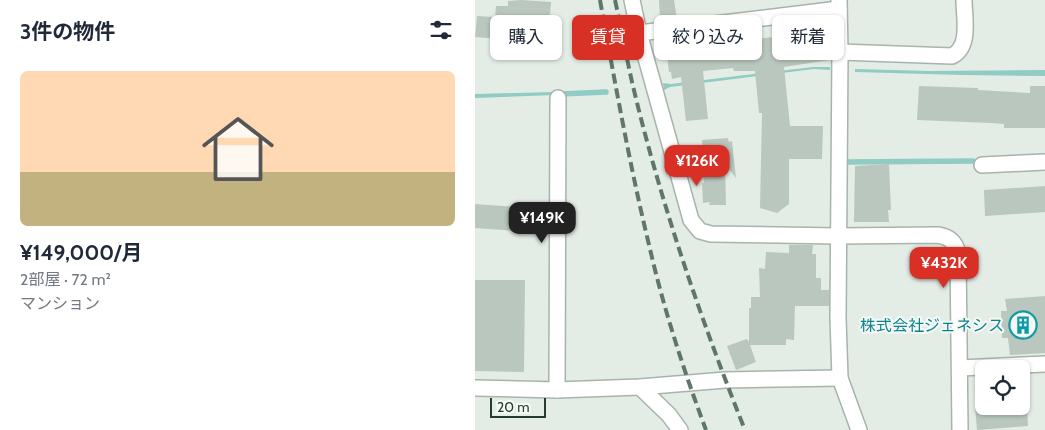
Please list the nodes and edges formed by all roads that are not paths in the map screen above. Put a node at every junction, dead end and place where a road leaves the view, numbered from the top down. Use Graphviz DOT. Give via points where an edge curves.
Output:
graph roads {
  1 [pos="632,0"];
  2 [pos="963,0"];
  3 [pos="839,4"];
  4 [pos="635,15"];
  5 [pos="644,32"];
  6 [pos="644,51"];
  7 [pos="844,52"];
  8 [pos="840,60"];
  9 [pos="558,98"];
  10 [pos="1045,162"];
  11 [pos="982,165"];
  12 [pos="838,236"];
  13 [pos="1045,364"];
  14 [pos="960,368"];
  15 [pos="840,378"];
  16 [pos="640,387"];
  17 [pos="475,388"];
  18 [pos="557,390"];
  19 [pos="680,430"];
  20 [pos="859,430"];
  21 [pos="960,430"];
  1 -- 4 [label="street"];
  2 -- 7 [label="street" via="963,42 952,56"];
  3 -- 5 [label="street"];
  6 -- 12 [label="street" via="695,227 711,234"];
  8 -- 12 [label="street"];
  9 -- 18 [label="street"];
  10 -- 11 [label="street"];
  12 -- 14 [label="street" via="938,236 952,240 958,253"];
  12 -- 15 [label="street"];
  13 -- 14 [label="street"];
  14 -- 21 [label="street"];
  15 -- 16 [label="street" via="725,380"];
  15 -- 20 [label="street"];
  16 -- 18 [label="street"];
  16 -- 19 [label="street"];
  17 -- 18 [label="street"];
}
